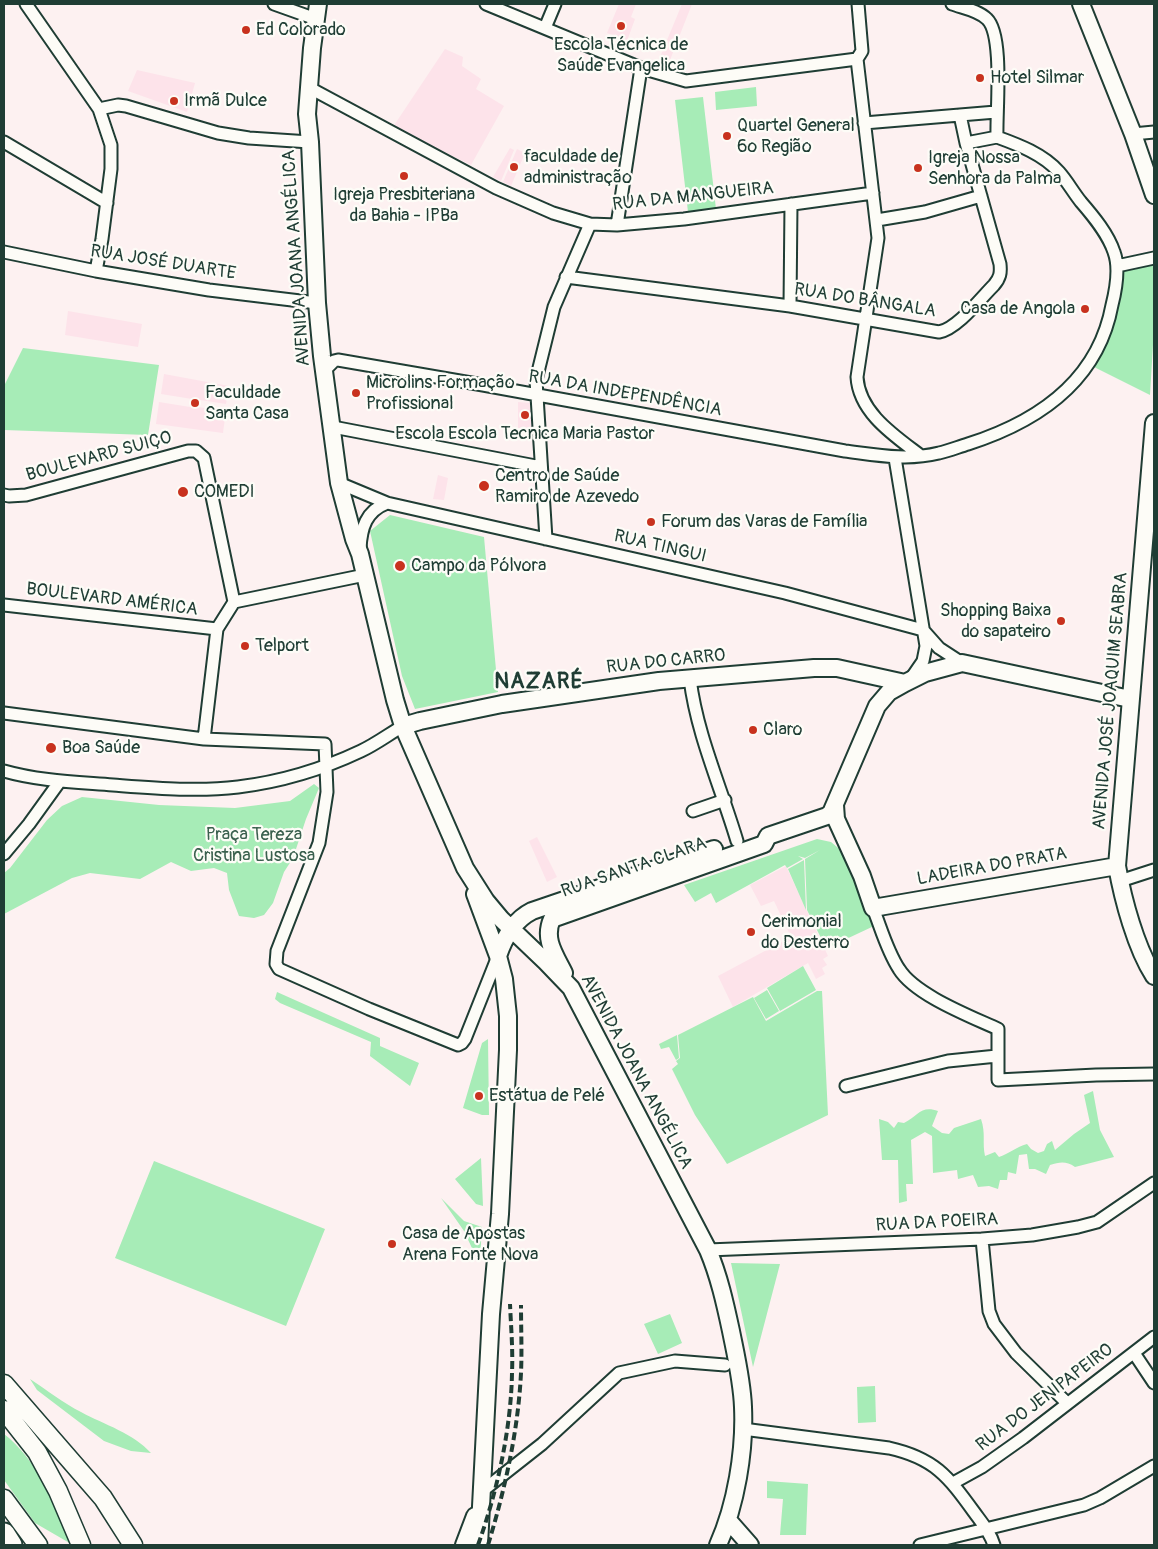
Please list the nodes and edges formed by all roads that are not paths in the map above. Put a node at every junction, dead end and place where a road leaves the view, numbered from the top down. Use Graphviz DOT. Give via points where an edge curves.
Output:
graph roads {
  1 [pos="274,4"];
  2 [pos="486,4"];
  3 [pos="555,4"];
  4 [pos="858,4"];
  5 [pos="952,4"];
  6 [pos="1081,4"];
  7 [pos="30,5"];
  8 [pos="317,11"];
  9 [pos="545,28"];
  10 [pos="857,59"];
  11 [pos="641,68"];
  12 [pos="308,87"];
  13 [pos="99,109"];
  14 [pos="996,112"];
  15 [pos="960,115"];
  16 [pos="864,123"];
  17 [pos="1154,132"];
  18 [pos="1133,134"];
  19 [pos="997,137"];
  20 [pos="4,142"];
  21 [pos="310,142"];
  22 [pos="966,143"];
  23 [pos="873,193"];
  24 [pos="1154,195"];
  25 [pos="981,196"];
  26 [pos="107,203"];
  27 [pos="791,204"];
  28 [pos="877,220"];
  29 [pos="590,224"];
  30 [pos="617,225"];
  31 [pos="4,252"];
  32 [pos="1154,258"];
  33 [pos="1117,266"];
  34 [pos="96,271"];
  35 [pos="566,277"];
  36 [pos="317,303"];
  37 [pos="790,306"];
  38 [pos="866,320"];
  39 [pos="324,371"];
  40 [pos="536,395"];
  41 [pos="1154,424"];
  42 [pos="333,427"];
  43 [pos="921,456"];
  44 [pos="895,458"];
  45 [pos="541,467"];
  46 [pos="340,483"];
  47 [pos="4,494"];
  48 [pos="387,503"];
  49 [pos="546,539"];
  50 [pos="360,554"];
  51 [pos="365,575"];
  52 [pos="234,602"];
  53 [pos="4,605"];
  54 [pos="217,630"];
  55 [pos="923,630"];
  56 [pos="962,663"];
  57 [pos="868,674"];
  58 [pos="690,679"];
  59 [pos="904,683"];
  60 [pos="1130,699"];
  61 [pos="877,706"];
  62 [pos="4,713"];
  63 [pos="404,726"];
  64 [pos="204,739"];
  65 [pos="326,765"];
  66 [pos="4,772"];
  67 [pos="60,781"];
  68 [pos="725,800"];
  69 [pos="835,805"];
  70 [pos="693,812"];
  71 [pos="820,818"];
  72 [pos="839,826"];
  73 [pos="768,836"];
  74 [pos="737,841"];
  75 [pos="4,854"];
  76 [pos="466,868"];
  77 [pos="1154,870"];
  78 [pos="1119,874"];
  79 [pos="873,908"];
  80 [pos="512,929"];
  81 [pos="498,956"];
  82 [pos="1154,976"];
  83 [pos="571,988"];
  84 [pos="997,1056"];
  85 [pos="1154,1074"];
  86 [pos="846,1086"];
  87 [pos="1154,1183"];
  88 [pos="982,1239"];
  89 [pos="708,1250"];
  90 [pos="1154,1337"];
  91 [pos="1134,1353"];
  92 [pos="725,1365"];
  93 [pos="1154,1383"];
  94 [pos="4,1384"];
  95 [pos="1067,1403"];
  96 [pos="4,1410"];
  97 [pos="4,1428"];
  98 [pos="743,1429"];
  99 [pos="1154,1466"];
  100 [pos="953,1483"];
  101 [pos="58,1491"];
  102 [pos="481,1492"];
  103 [pos="4,1499"];
  104 [pos="728,1520"];
  105 [pos="987,1530"];
  106 [pos="4,1534"];
  107 [pos="132,1544"];
  108 [pos="11,1545"];
  109 [pos="38,1545"];
  110 [pos="81,1545"];
  111 [pos="464,1545"];
  112 [pos="479,1545"];
  113 [pos="718,1545"];
  114 [pos="750,1545"];
  115 [pos="920,1545"];
  116 [pos="994,1545"];
  1 -- 8 [label="street"];
  2 -- 9 [label="street"];
  3 -- 9 [label="street"];
  4 -- 10 [label="street" via="862,51"];
  5 -- 14 [label="street" via="982,14 989,20 998,50"];
  6 -- 18 [label="main road"];
  7 -- 13 [label="street"];
  8 -- 12 [label="main road, AVENIDA JOANA ANGÉLICA"];
  9 -- 11 [label="street"];
  10 -- 11 [label="street" via="686,81"];
  10 -- 16 [label="street"];
  11 -- 30 [label="street"];
  12 -- 21 [label="main road, AVENIDA JOANA ANGÉLICA"];
  12 -- 29 [label="street, RUA DA MANGUEIRA" via="496,188 552,213"];
  13 -- 21 [label="street" via="126,106 218,132 249,138"];
  13 -- 26 [label="street" via="111,145"];
  14 -- 15 [label="street"];
  14 -- 19 [label="street"];
  15 -- 16 [label="street"];
  15 -- 22 [label="street, RUA DO BÂNGALA"];
  16 -- 23 [label="street"];
  17 -- 18 [label="street"];
  18 -- 24 [label="main road"];
  19 -- 22 [label="street"];
  19 -- 33 [label="street" via="1026,148 1059,172 1096,220 1114,252"];
  20 -- 26 [label="street"];
  21 -- 36 [label="main road, AVENIDA JOANA ANGÉLICA"];
  22 -- 25 [label="street, RUA DO BÂNGALA"];
  23 -- 27 [label="street, RUA DA MANGUEIRA"];
  23 -- 28 [label="street"];
  25 -- 28 [label="street" via="925,212"];
  25 -- 38 [label="street, RUA DO BÂNGALA" via="1000,264 994,285 944,331"];
  26 -- 34 [label="street"];
  27 -- 30 [label="street, RUA DA MANGUEIRA"];
  27 -- 37 [label="street"];
  28 -- 38 [label="street" via="876,253"];
  29 -- 30 [label="street, RUA DA MANGUEIRA"];
  29 -- 35 [label="street"];
  31 -- 34 [label="street, RUA JOSÉ DUARTE"];
  32 -- 33 [label="street"];
  33 -- 43 [label="street, RUA DA INDEPENDÊNCIA" via="1110,318 1103,337 1079,377 1060,396 1016,425 973,442"];
  34 -- 36 [label="street, RUA JOSÉ DUARTE" via="209,290"];
  35 -- 37 [label="street, RUA DO BÂNGALA"];
  35 -- 40 [label="street" via="548,328 536,380"];
  36 -- 39 [label="main road, AVENIDA JOANA ANGÉLICA"];
  37 -- 38 [label="street, RUA DO BÂNGALA"];
  38 -- 43 [label="street" via="857,387 878,421"];
  39 -- 40 [label="street, RUA DA INDEPENDÊNCIA" via="338,360"];
  39 -- 42 [label="main road, AVENIDA JOANA ANGÉLICA"];
  40 -- 44 [label="street, RUA DA INDEPENDÊNCIA"];
  40 -- 45 [label="street"];
  41 -- 60 [label="main road, AVENIDA JOSÉ JOAQUIM SEABRA"];
  42 -- 45 [label="street"];
  42 -- 46 [label="main road, AVENIDA JOANA ANGÉLICA"];
  43 -- 44 [label="street, RUA DA INDEPENDÊNCIA"];
  44 -- 55 [label="street"];
  45 -- 49 [label="street"];
  46 -- 48 [label="street, RUA TINGUI"];
  46 -- 50 [label="main road, AVENIDA JOANA ANGÉLICA"];
  47 -- 52 [label="street, BOULEVARD SUIÇO" via="26,495 196,451 204,458"];
  48 -- 49 [label="street, RUA TINGUI"];
  48 -- 50 [label="street" via="378,506 366,519"];
  49 -- 55 [label="street, RUA TINGUI" via="785,593"];
  50 -- 51 [label="main road, AVENIDA JOANA ANGÉLICA"];
  51 -- 52 [label="street"];
  51 -- 63 [label="main road, AVENIDA JOANA ANGÉLICA"];
  52 -- 54 [label="street"];
  53 -- 54 [label="street, BOULEVARD AMÉRICA"];
  54 -- 64 [label="street"];
  55 -- 56 [label="street" via="939,648"];
  55 -- 59 [label="street" via="924,661"];
  56 -- 59 [label="main road"];
  56 -- 60 [label="main road"];
  57 -- 58 [label="main road, RUA DO CARRO" via="837,668 814,668"];
  57 -- 59 [label="main road, RUA DO CARRO"];
  57 -- 61 [label="main road" via="876,687"];
  58 -- 63 [label="main road, RUA DO CARRO" via="524,701 458,712"];
  58 -- 68 [label="street" via="698,723"];
  59 -- 61 [label="main road" via="889,692"];
  60 -- 78 [label="main road, AVENIDA JOSÉ JOAQUIM SEABRA"];
  61 -- 69 [label="main road"];
  62 -- 64 [label="street"];
  63 -- 65 [label="street" via="361,751"];
  63 -- 76 [label="main road, AVENIDA JOANA ANGÉLICA"];
  64 -- 65 [label="street" via="325,744"];
  65 -- 67 [label="street" via="238,787 144,787"];
  65 -- 81 [label="street" via="326,808 319,844 278,952 276,964 279,969 458,1045 465,1039"];
  66 -- 67 [label="street"];
  67 -- 75 [label="street"];
  68 -- 70 [label="street"];
  68 -- 74 [label="street"];
  69 -- 71 [label="main road, RUA SANTA CLARA" via="831,813"];
  69 -- 72 [label="main road"];
  71 -- 72 [label="main road"];
  71 -- 73 [label="main road, RUA SANTA CLARA"];
  72 -- 79 [label="main road"];
  73 -- 74 [label="main road, RUA SANTA CLARA" via="760,833"];
  73 -- 83 [label="main road, RUA SANTA CLARA" via="764,844 552,919 548,926 550,946"];
  74 -- 80 [label="main road, RUA SANTA CLARA" via="532,912"];
  76 -- 80 [label="main road, AVENIDA JOANA ANGÉLICA" via="486,900"];
  76 -- 81 [label="main road"];
  77 -- 78 [label="street"];
  78 -- 79 [label="main road, LADEIRA DO PRATA"];
  78 -- 82 [label="main road, AVENIDA JOSÉ JOAQUIM SEABRA" via="1139,944"];
  79 -- 84 [label="street" via="900,971 932,997 998,1029"];
  80 -- 81 [label="main road"];
  80 -- 83 [label="main road, AVENIDA JOANA ANGÉLICA"];
  81 -- 102 [label="main road" via="506,996 508,1050"];
  83 -- 89 [label="main road, AVENIDA JOANA ANGÉLICA"];
  84 -- 85 [label="street" via="998,1080"];
  84 -- 86 [label="street" via="948,1061"];
  87 -- 88 [label="street, RUA DA POEIRA" via="1089,1225"];
  88 -- 89 [label="street, RUA DA POEIRA"];
  88 -- 95 [label="street" via="989,1311 994,1324 1016,1353"];
  89 -- 98 [label="main road, AVENIDA JOANA ANGÉLICA" via="722,1289 738,1366"];
  90 -- 91 [label="street, RUA DO JENIPAPEIRO"];
  91 -- 93 [label="street"];
  91 -- 95 [label="street, RUA DO JENIPAPEIRO"];
  92 -- 102 [label="street" via="675,1361 619,1373 542,1444"];
  94 -- 107 [label="main road" via="103,1498"];
  95 -- 100 [label="street, RUA DO JENIPAPEIRO" via="995,1457"];
  96 -- 101 [label="main road" via="35,1448"];
  97 -- 101 [label="main road" via="12,1432"];
  98 -- 100 [label="street" via="906,1452 934,1466"];
  98 -- 104 [label="main road, AVENIDA JOANA ANGÉLICA"];
  99 -- 105 [label="street" via="1100,1498"];
  100 -- 105 [label="street"];
  101 -- 110 [label="main road"];
  102 -- 111 [label="main road"];
  102 -- 112 [label="main road"];
  103 -- 109 [label="main road"];
  104 -- 113 [label="main road, AVENIDA JOANA ANGÉLICA"];
  104 -- 114 [label="main road"];
  105 -- 115 [label="street"];
  105 -- 116 [label="street"];
  106 -- 108 [label="highway"];
}
